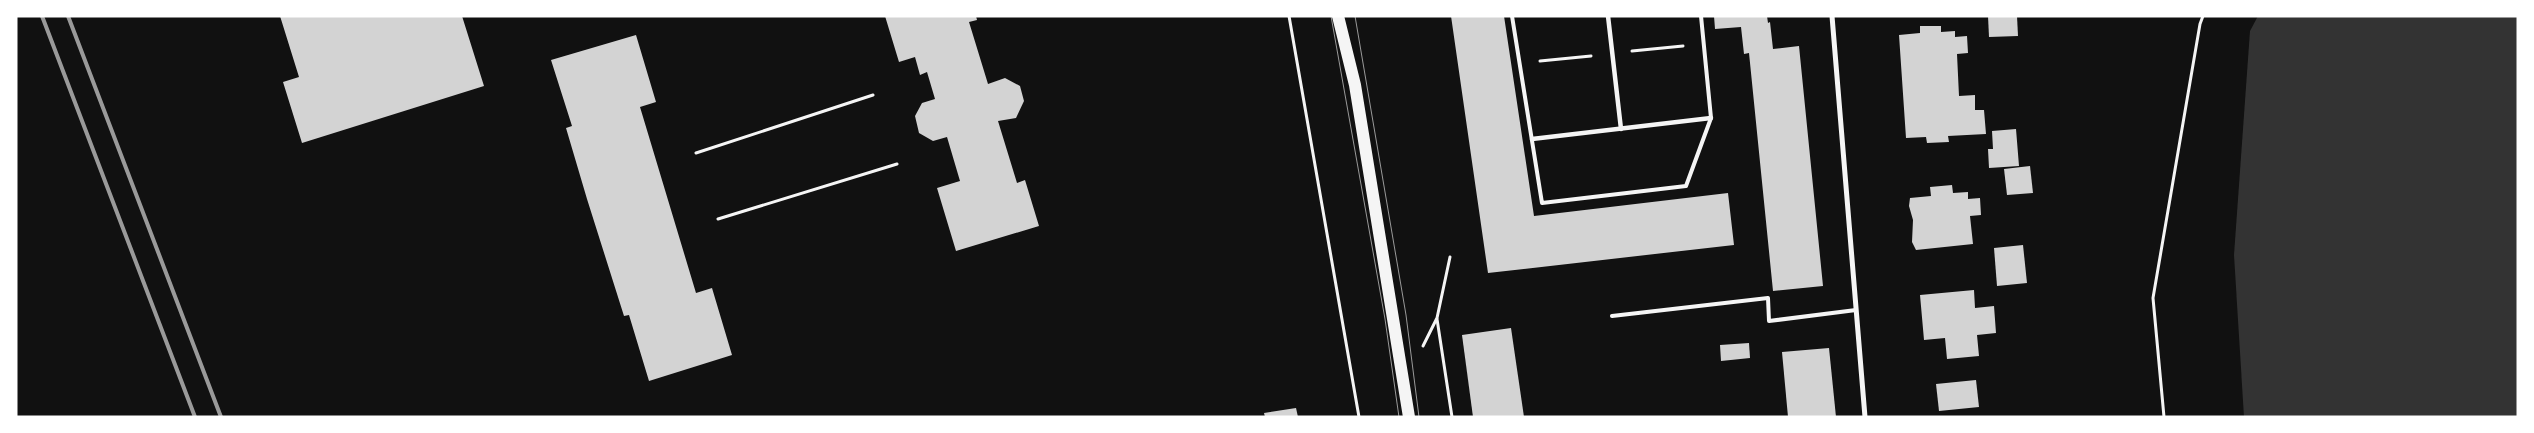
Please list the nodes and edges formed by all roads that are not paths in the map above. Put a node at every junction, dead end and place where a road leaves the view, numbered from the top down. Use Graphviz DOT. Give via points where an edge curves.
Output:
graph roads {
  1 [pos="1338,16"];
  2 [pos="1512,16"];
  3 [pos="1608,16"];
  4 [pos="1701,16"];
  5 [pos="1832,16"];
  6 [pos="1711,118"];
  7 [pos="1621,129"];
  8 [pos="1532,139"];
  9 [pos="1856,310"];
  10 [pos="1612,316"];
  11 [pos="1409,417"];
  12 [pos="1865,417"];
  1 -- 11 [label="main road" via="1355,85"];
  2 -- 8 [label="lane"];
  3 -- 7 [label="street"];
  4 -- 6 [label="lane"];
  5 -- 9 [label="street"];
  6 -- 7 [label="street"];
  6 -- 8 [label="lane" via="1686,186 1542,203"];
  7 -- 8 [label="street"];
  9 -- 10 [label="lane" via="1769,321 1768,298"];
  9 -- 12 [label="street"];
}
